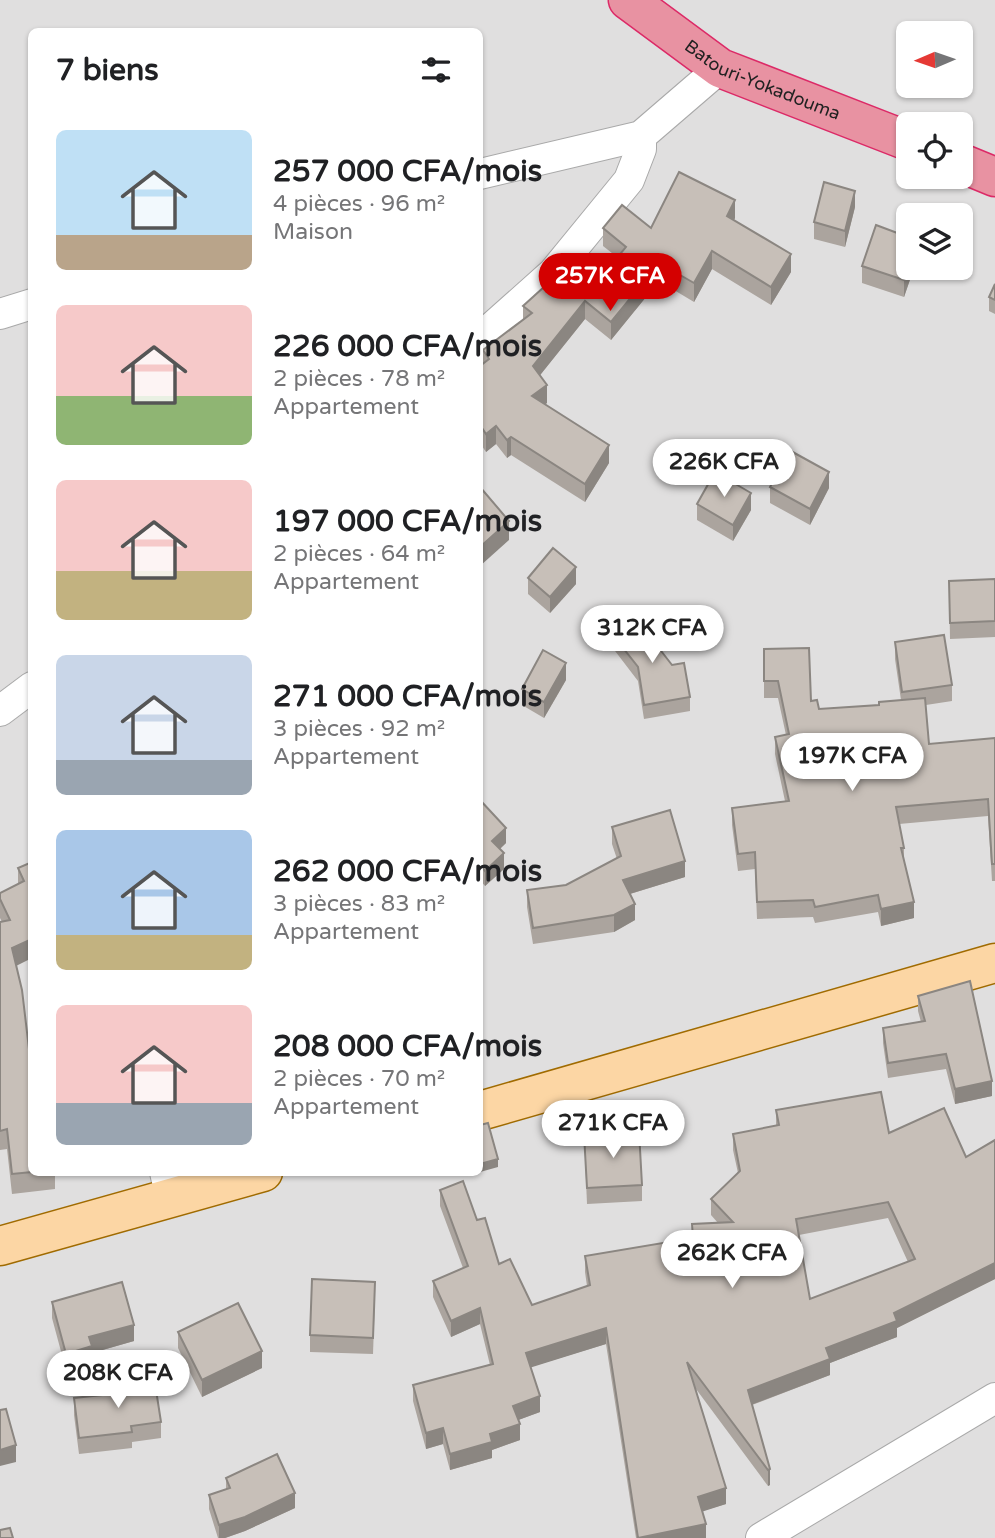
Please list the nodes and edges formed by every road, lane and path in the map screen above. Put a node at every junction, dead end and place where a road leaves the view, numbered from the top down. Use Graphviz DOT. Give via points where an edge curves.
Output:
graph roads {
  1 [pos="628,0"];
  2 [pos="720,68"];
  3 [pos="641,136"];
  4 [pos="896,136"];
  5 [pos="973,168"];
  6 [pos="483,173"];
  7 [pos="995,177"];
  8 [pos="28,305"];
  9 [pos="0,314"];
  10 [pos="483,335"];
  11 [pos="28,690"];
  12 [pos="0,711"];
  13 [pos="995,962"];
  14 [pos="483,1110"];
  15 [pos="237,1176"];
  16 [pos="168,1186"];
  17 [pos="0,1246"];
  18 [pos="995,1398"];
  19 [pos="761,1538"];
  1 -- 2 [label="highway, Batouri-Yokadouma"];
  2 -- 3 [label="street"];
  2 -- 4 [label="highway, Batouri-Yokadouma"];
  3 -- 6 [label="street"];
  3 -- 10 [label="street" via="629,180 553,273"];
  5 -- 7 [label="highway"];
  8 -- 9 [label="street"];
  11 -- 12 [label="street"];
  13 -- 14 [label="main road"];
  15 -- 16 [label="main road"];
  16 -- 17 [label="main road"];
  18 -- 19 [label="street"];
}
